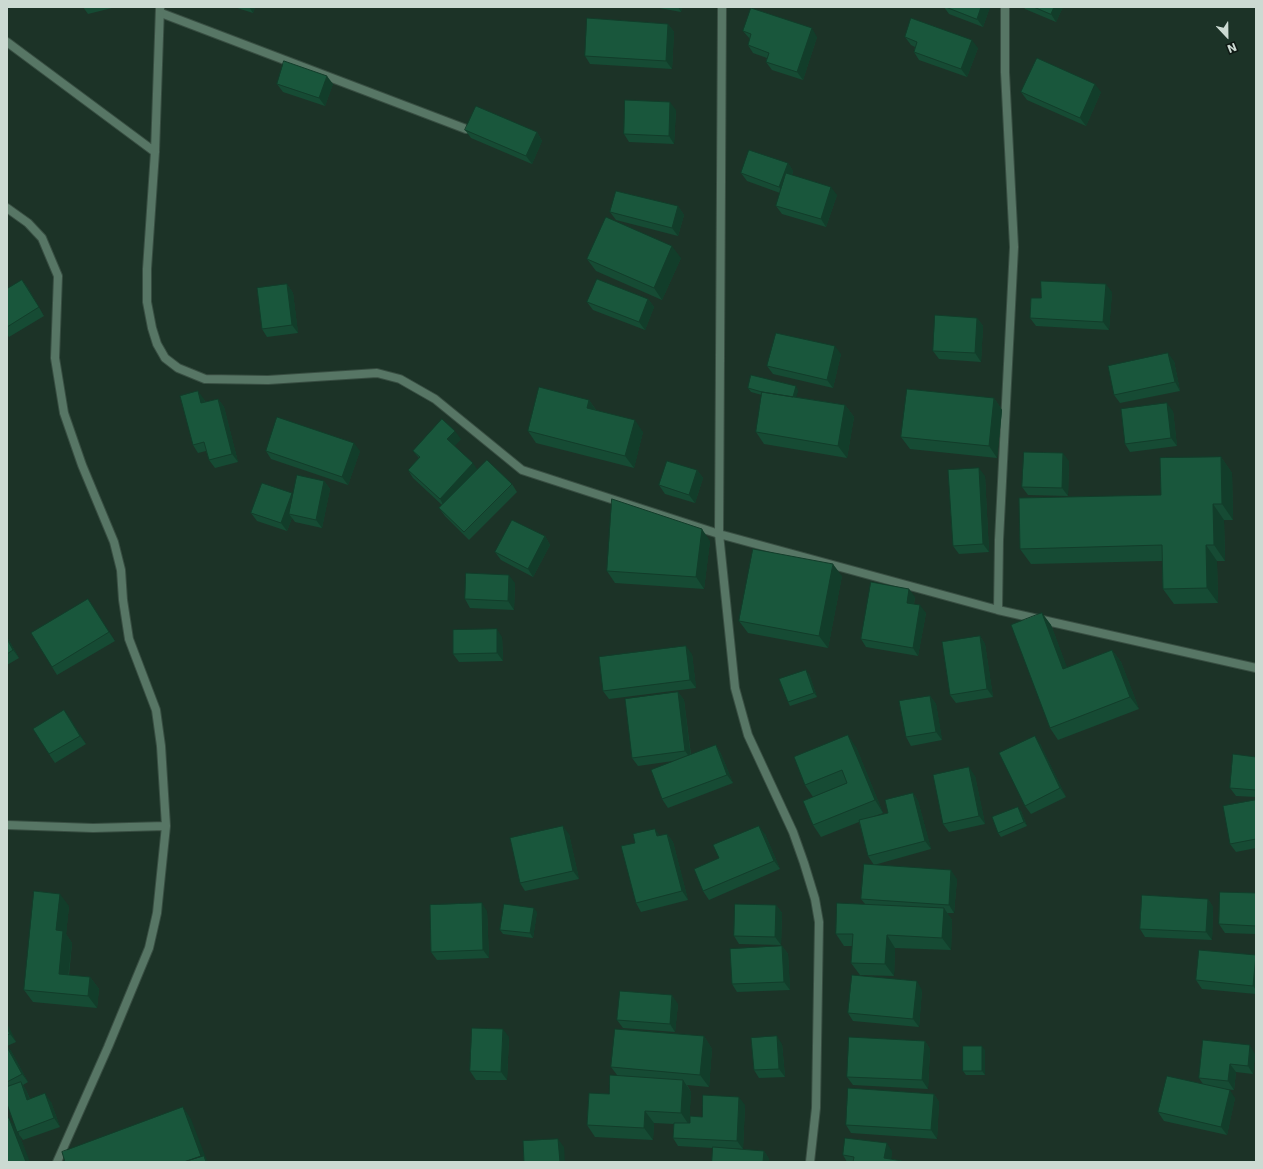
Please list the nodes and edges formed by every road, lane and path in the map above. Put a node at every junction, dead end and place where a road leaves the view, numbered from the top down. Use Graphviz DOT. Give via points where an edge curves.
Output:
graph roads {
  1 [pos="722,7"];
  2 [pos="1005,7"];
  3 [pos="160,10"];
  4 [pos="7,42"];
  5 [pos="466,129"];
  6 [pos="155,152"];
  7 [pos="7,208"];
  8 [pos="719,534"];
  9 [pos="998,610"];
  10 [pos="1256,668"];
  11 [pos="7,825"];
  12 [pos="166,826"];
  13 [pos="57,1162"];
  14 [pos="810,1162"];
  1 -- 8 [label="street"];
  2 -- 9 [label="street" via="1005,72 1014,247 999,540"];
  3 -- 5 [label="street"];
  3 -- 6 [label="street"];
  4 -- 6 [label="street"];
  6 -- 8 [label="street" via="146,269 147,302 157,344 165,358 178,368 205,379 268,380 377,373 400,379 435,399 522,470"];
  7 -- 12 [label="street" via="28,223 42,238 58,276 54,358 64,413 82,465 114,542 121,570 122,600 129,639 156,710"];
  8 -- 9 [label="street"];
  8 -- 14 [label="street" via="734,688 748,735 793,832 819,922 816,1108"];
  9 -- 10 [label="street"];
  11 -- 12 [label="street" via="93,828"];
  12 -- 13 [label="street" via="157,913 149,948"];
}
